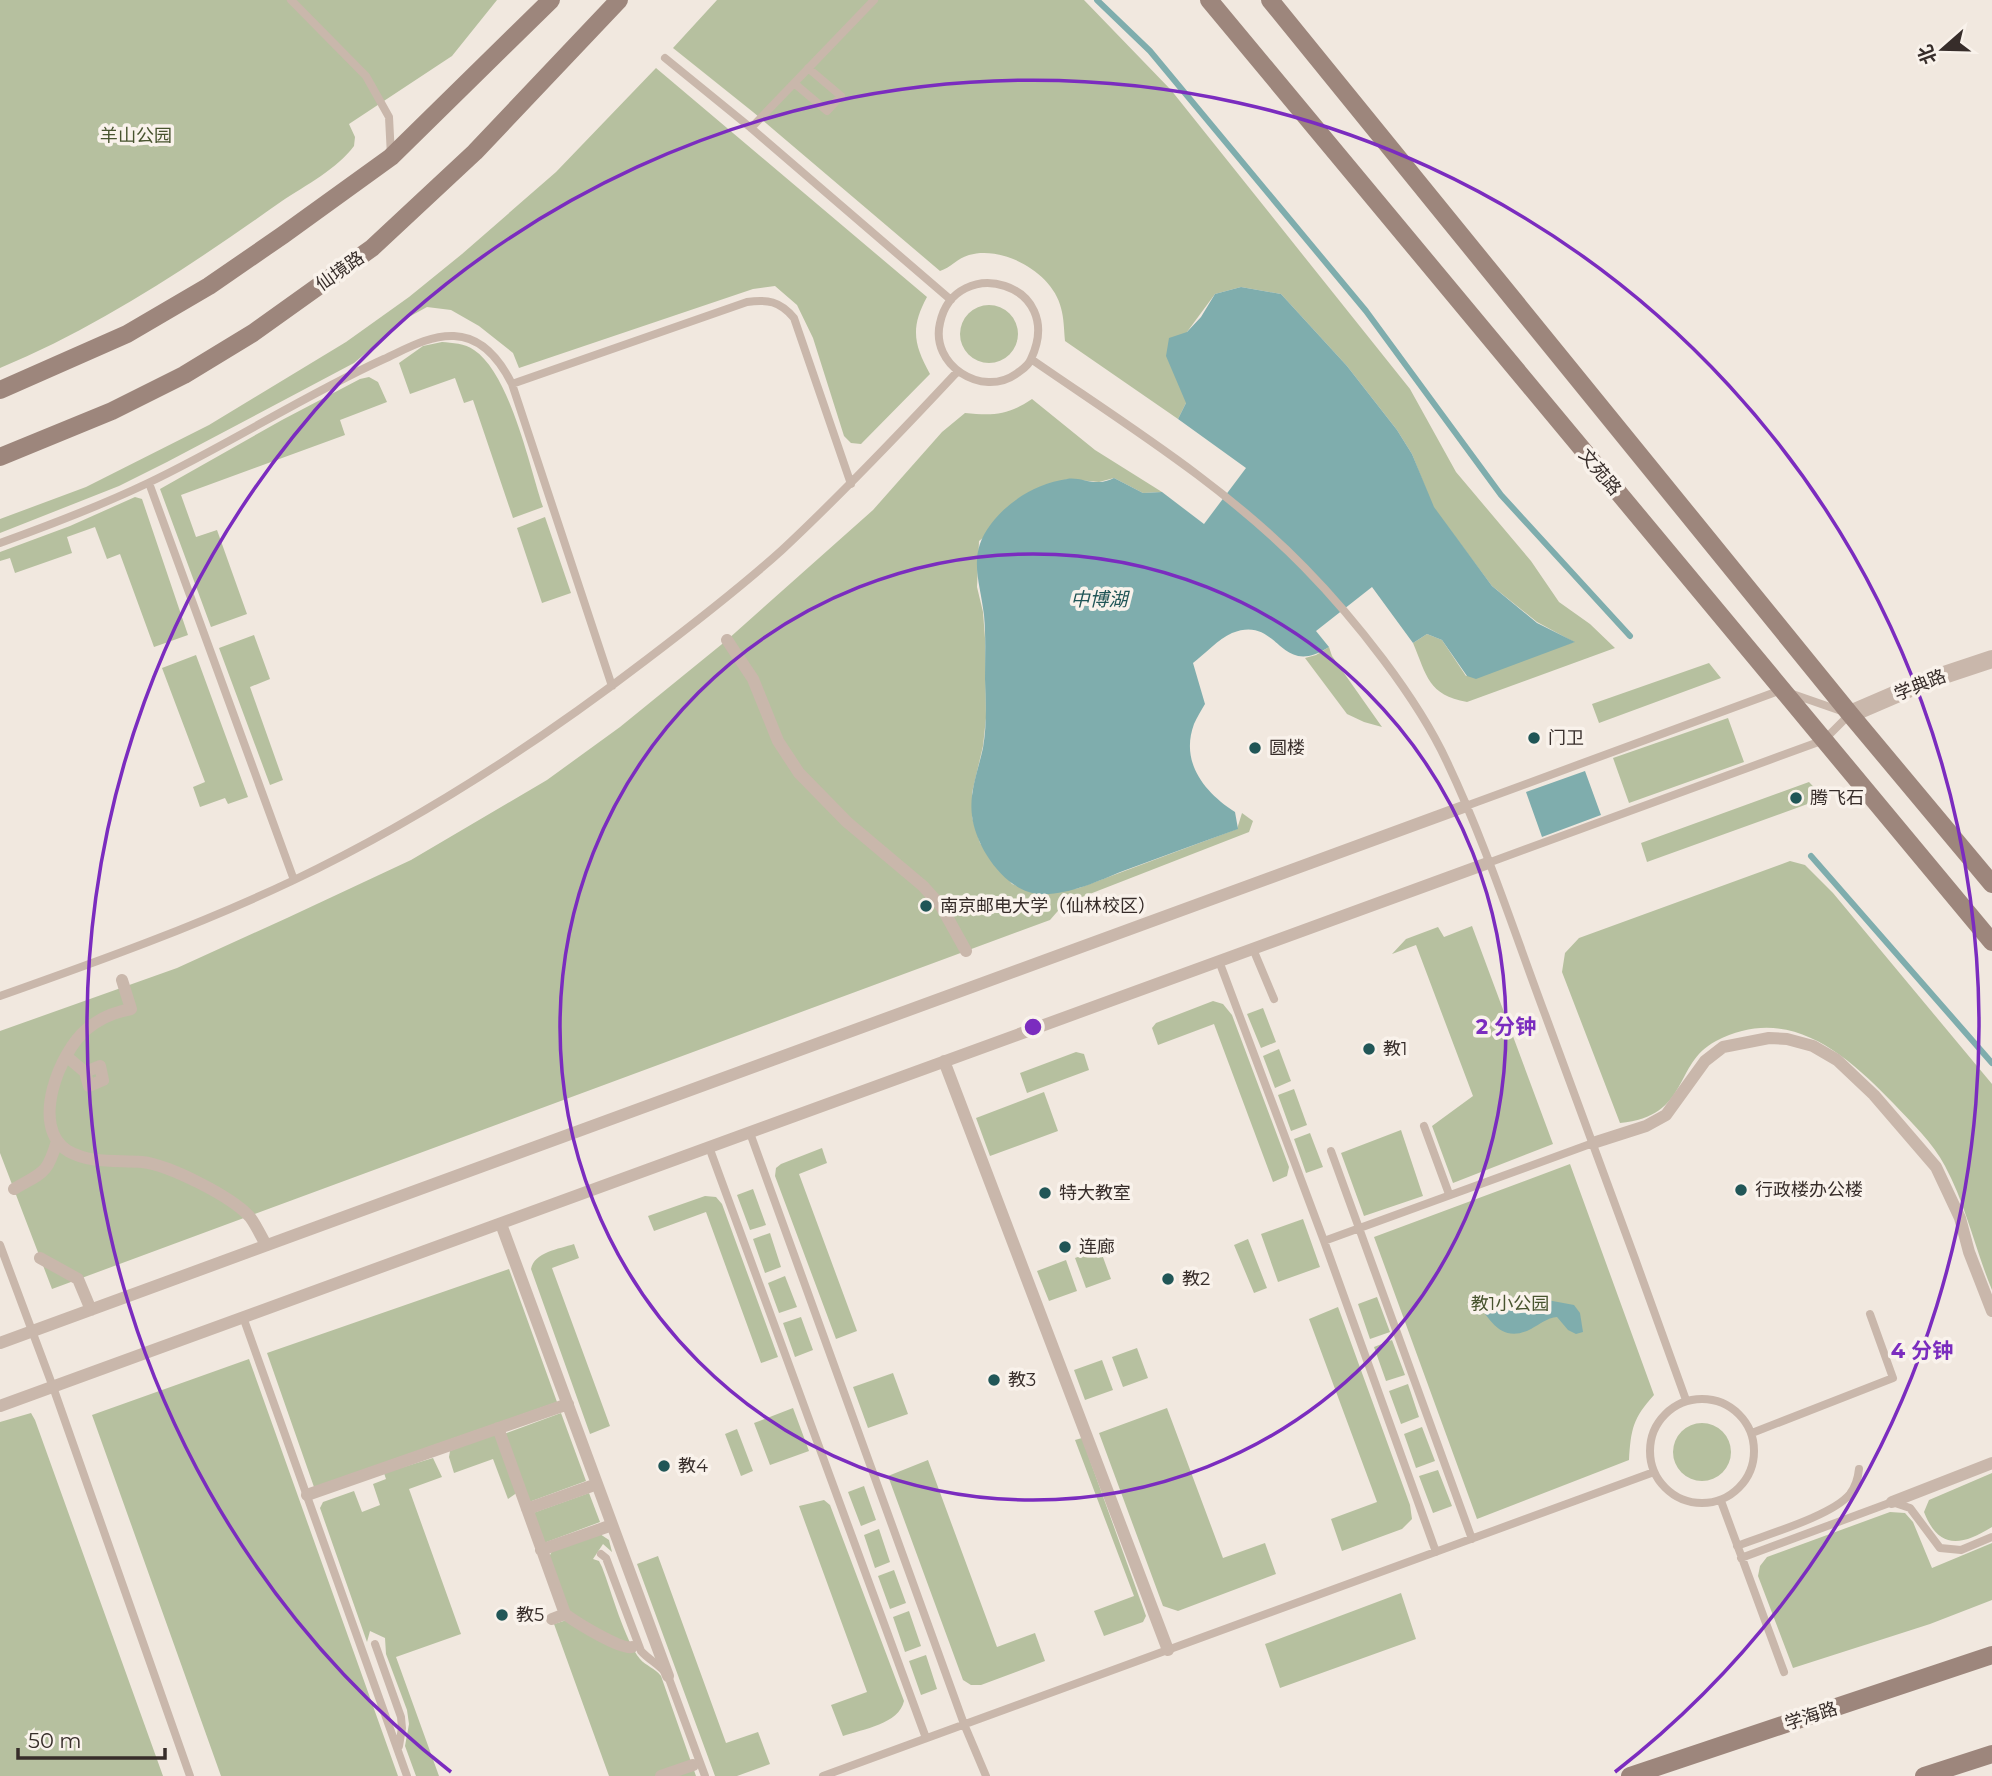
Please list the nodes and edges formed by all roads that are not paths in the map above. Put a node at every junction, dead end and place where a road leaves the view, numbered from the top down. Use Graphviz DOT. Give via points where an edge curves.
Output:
graph roads {
  1 [pos="291,0"];
  2 [pos="551,0"];
  3 [pos="619,0"];
  4 [pos="874,0"];
  5 [pos="1209,0"];
  6 [pos="1270,0"];
  7 [pos="665,58"];
  8 [pos="808,68"];
  9 [pos="794,83"];
  10 [pos="751,128"];
  11 [pos="391,157"];
  12 [pos="951,300"];
  13 [pos="1031,359"];
  14 [pos="957,372"];
  15 [pos="512,384"];
  16 [pos="0,390"];
  17 [pos="0,457"];
  18 [pos="149,483"];
  19 [pos="851,484"];
  20 [pos="0,543"];
  21 [pos="727,640"];
  22 [pos="1992,659"];
  23 [pos="612,686"];
  24 [pos="1781,690"];
  25 [pos="1850,714"];
  26 [pos="1824,740"];
  27 [pos="1466,806"];
  28 [pos="1489,863"];
  29 [pos="294,880"];
  30 [pos="1992,884"];
  31 [pos="1992,942"];
  32 [pos="1253,949"];
  33 [pos="966,951"];
  34 [pos="1219,961"];
  35 [pos="122,980"];
  36 [pos="0,996"];
  37 [pos="1274,999"];
  38 [pos="66,1056"];
  39 [pos="944,1061"];
  40 [pos="85,1072"];
  41 [pos="1424,1126"];
  42 [pos="750,1133"];
  43 [pos="57,1141"];
  44 [pos="1593,1143"];
  45 [pos="709,1147"];
  46 [pos="1331,1152"];
  47 [pos="14,1189"];
  48 [pos="1449,1194"];
  49 [pos="501,1223"];
  50 [pos="1359,1228"];
  51 [pos="1324,1241"];
  52 [pos="0,1245"];
  53 [pos="266,1245"];
  54 [pos="40,1258"];
  55 [pos="91,1310"];
  56 [pos="1992,1311"];
  57 [pos="1870,1314"];
  58 [pos="243,1318"];
  59 [pos="33,1332"];
  60 [pos="0,1343"];
  61 [pos="53,1387"];
  62 [pos="1686,1400"];
  63 [pos="568,1404"];
  64 [pos="0,1406"];
  65 [pos="498,1428"];
  66 [pos="1752,1433"];
  67 [pos="1992,1463"];
  68 [pos="1859,1469"];
  69 [pos="1654,1472"];
  70 [pos="597,1484"];
  71 [pos="307,1495"];
  72 [pos="1721,1501"];
  73 [pos="1892,1502"];
  74 [pos="527,1509"];
  75 [pos="612,1525"];
  76 [pos="1992,1536"];
  77 [pos="1472,1539"];
  78 [pos="1737,1546"];
  79 [pos="541,1550"];
  80 [pos="1436,1552"];
  81 [pos="601,1554"];
  82 [pos="1741,1558"];
  83 [pos="565,1614"];
  84 [pos="552,1619"];
  85 [pos="375,1644"];
  86 [pos="632,1647"];
  87 [pos="1168,1650"];
  88 [pos="1992,1655"];
  89 [pos="1784,1671"];
  90 [pos="668,1676"];
  91 [pos="964,1724"];
  92 [pos="926,1738"];
  93 [pos="399,1753"];
  94 [pos="1992,1754"];
  95 [pos="693,1765"];
  96 [pos="190,1776"];
  97 [pos="407,1776"];
  98 [pos="661,1776"];
  99 [pos="705,1776"];
  100 [pos="823,1776"];
  101 [pos="986,1776"];
  102 [pos="1630,1776"];
  103 [pos="1924,1776"];
  1 -- 11 [label="lane" via="366,76 389,117"];
  2 -- 11 [label="main road"];
  3 -- 17 [label="main road, 仙境路" via="475,152 372,248 253,333 184,375 113,411"];
  4 -- 8 [label="lane"];
  5 -- 24 [label="main road, 文苑路"];
  6 -- 25 [label="main road"];
  7 -- 10 [label="lane"];
  8 -- 9 [label="lane"];
  8 -- 9 [label="lane" via="841,96 827,111"];
  9 -- 10 [label="lane"];
  10 -- 12 [label="lane"];
  11 -- 16 [label="main road" via="197,293 127,334"];
  12 -- 13 [label="lane" via="972,285 998,283 1022,294 1037,315 1039,342"];
  12 -- 14 [label="lane" via="939,324 940,337 942,350"];
  13 -- 14 [label="lane" via="1007,381 981,383"];
  13 -- 27 [label="lane" via="1171,456 1241,509 1296,559 1333,598 1419,713"];
  14 -- 19 [label="lane"];
  15 -- 18 [label="lane" via="497,359 470,338 432,338 350,375"];
  15 -- 19 [label="lane" via="766,299 785,307 794,318"];
  15 -- 23 [label="lane"];
  18 -- 20 [label="lane"];
  18 -- 29 [label="lane"];
  19 -- 23 [label="lane" via="706,615"];
  21 -- 33 [label="street" via="799,773 847,822 923,886 941,906"];
  22 -- 25 [label="street, 学典路"];
  23 -- 29 [label="lane" via="539,740 465,786"];
  24 -- 25 [label="lane"];
  24 -- 26 [label="main road, 文苑路"];
  24 -- 27 [label="lane"];
  25 -- 26 [label="lane"];
  25 -- 30 [label="main road"];
  26 -- 28 [label="lane"];
  26 -- 31 [label="main road, 文苑路"];
  27 -- 28 [label="lane"];
  27 -- 53 [label="street"];
  28 -- 32 [label="street"];
  28 -- 44 [label="lane"];
  29 -- 36 [label="lane" via="215,916"];
  32 -- 34 [label="street"];
  32 -- 37 [label="lane"];
  34 -- 39 [label="street"];
  34 -- 51 [label="lane"];
  35 -- 38 [label="street" via="131,1009 116,1012 86,1030"];
  38 -- 40 [label="street"];
  38 -- 43 [label="street" via="53,1083 51,1125"];
  39 -- 42 [label="street"];
  39 -- 87 [label="street"];
  41 -- 48 [label="lane"];
  42 -- 45 [label="street"];
  42 -- 91 [label="lane"];
  43 -- 47 [label="street" via="50,1165"];
  43 -- 53 [label="street" via="68,1151 104,1162 166,1166 250,1217"];
  44 -- 48 [label="lane"];
  44 -- 56 [label="street" via="1666,1115 1705,1061 1723,1047 1769,1038 1813,1046 1837,1060 1874,1095 1936,1167 1960,1218"];
  44 -- 62 [label="lane"];
  45 -- 49 [label="street"];
  45 -- 92 [label="lane"];
  46 -- 50 [label="lane"];
  48 -- 50 [label="lane"];
  49 -- 58 [label="street"];
  49 -- 63 [label="street"];
  50 -- 51 [label="lane"];
  50 -- 77 [label="lane"];
  51 -- 80 [label="lane"];
  52 -- 59 [label="lane"];
  53 -- 55 [label="street"];
  54 -- 55 [label="street" via="78,1279"];
  55 -- 59 [label="street"];
  57 -- 66 [label="lane" via="1893,1378"];
  58 -- 61 [label="street"];
  58 -- 71 [label="lane"];
  59 -- 60 [label="street"];
  59 -- 61 [label="lane"];
  61 -- 64 [label="street"];
  61 -- 96 [label="lane"];
  62 -- 66 [label="lane" via="1712,1398 1736,1410"];
  62 -- 69 [label="lane" via="1662,1417 1650,1442"];
  63 -- 65 [label="street"];
  63 -- 70 [label="street"];
  65 -- 71 [label="street"];
  65 -- 74 [label="street"];
  66 -- 72 [label="lane" via="1755,1460 1743,1485"];
  67 -- 73 [label="street"];
  68 -- 78 [label="lane" via="1858,1482 1833,1509"];
  69 -- 72 [label="lane" via="1669,1492 1693,1503"];
  69 -- 77 [label="lane"];
  70 -- 74 [label="street"];
  70 -- 75 [label="street"];
  71 -- 93 [label="lane"];
  72 -- 78 [label="lane"];
  73 -- 76 [label="lane" via="1910,1507 1940,1548 1961,1550"];
  73 -- 82 [label="lane"];
  74 -- 79 [label="street"];
  75 -- 79 [label="street"];
  75 -- 90 [label="street"];
  77 -- 80 [label="lane"];
  78 -- 82 [label="lane"];
  79 -- 83 [label="street"];
  80 -- 87 [label="lane"];
  81 -- 90 [label="lane" via="641,1651"];
  82 -- 89 [label="lane"];
  83 -- 84 [label="street"];
  83 -- 86 [label="street" via="616,1644"];
  85 -- 93 [label="lane" via="401,1717"];
  87 -- 91 [label="lane"];
  88 -- 102 [label="main road, 学海路"];
  90 -- 99 [label="lane"];
  91 -- 92 [label="lane"];
  91 -- 101 [label="lane"];
  92 -- 100 [label="lane"];
  93 -- 97 [label="lane"];
  94 -- 103 [label="main road"];
  95 -- 98 [label="street"];
}
